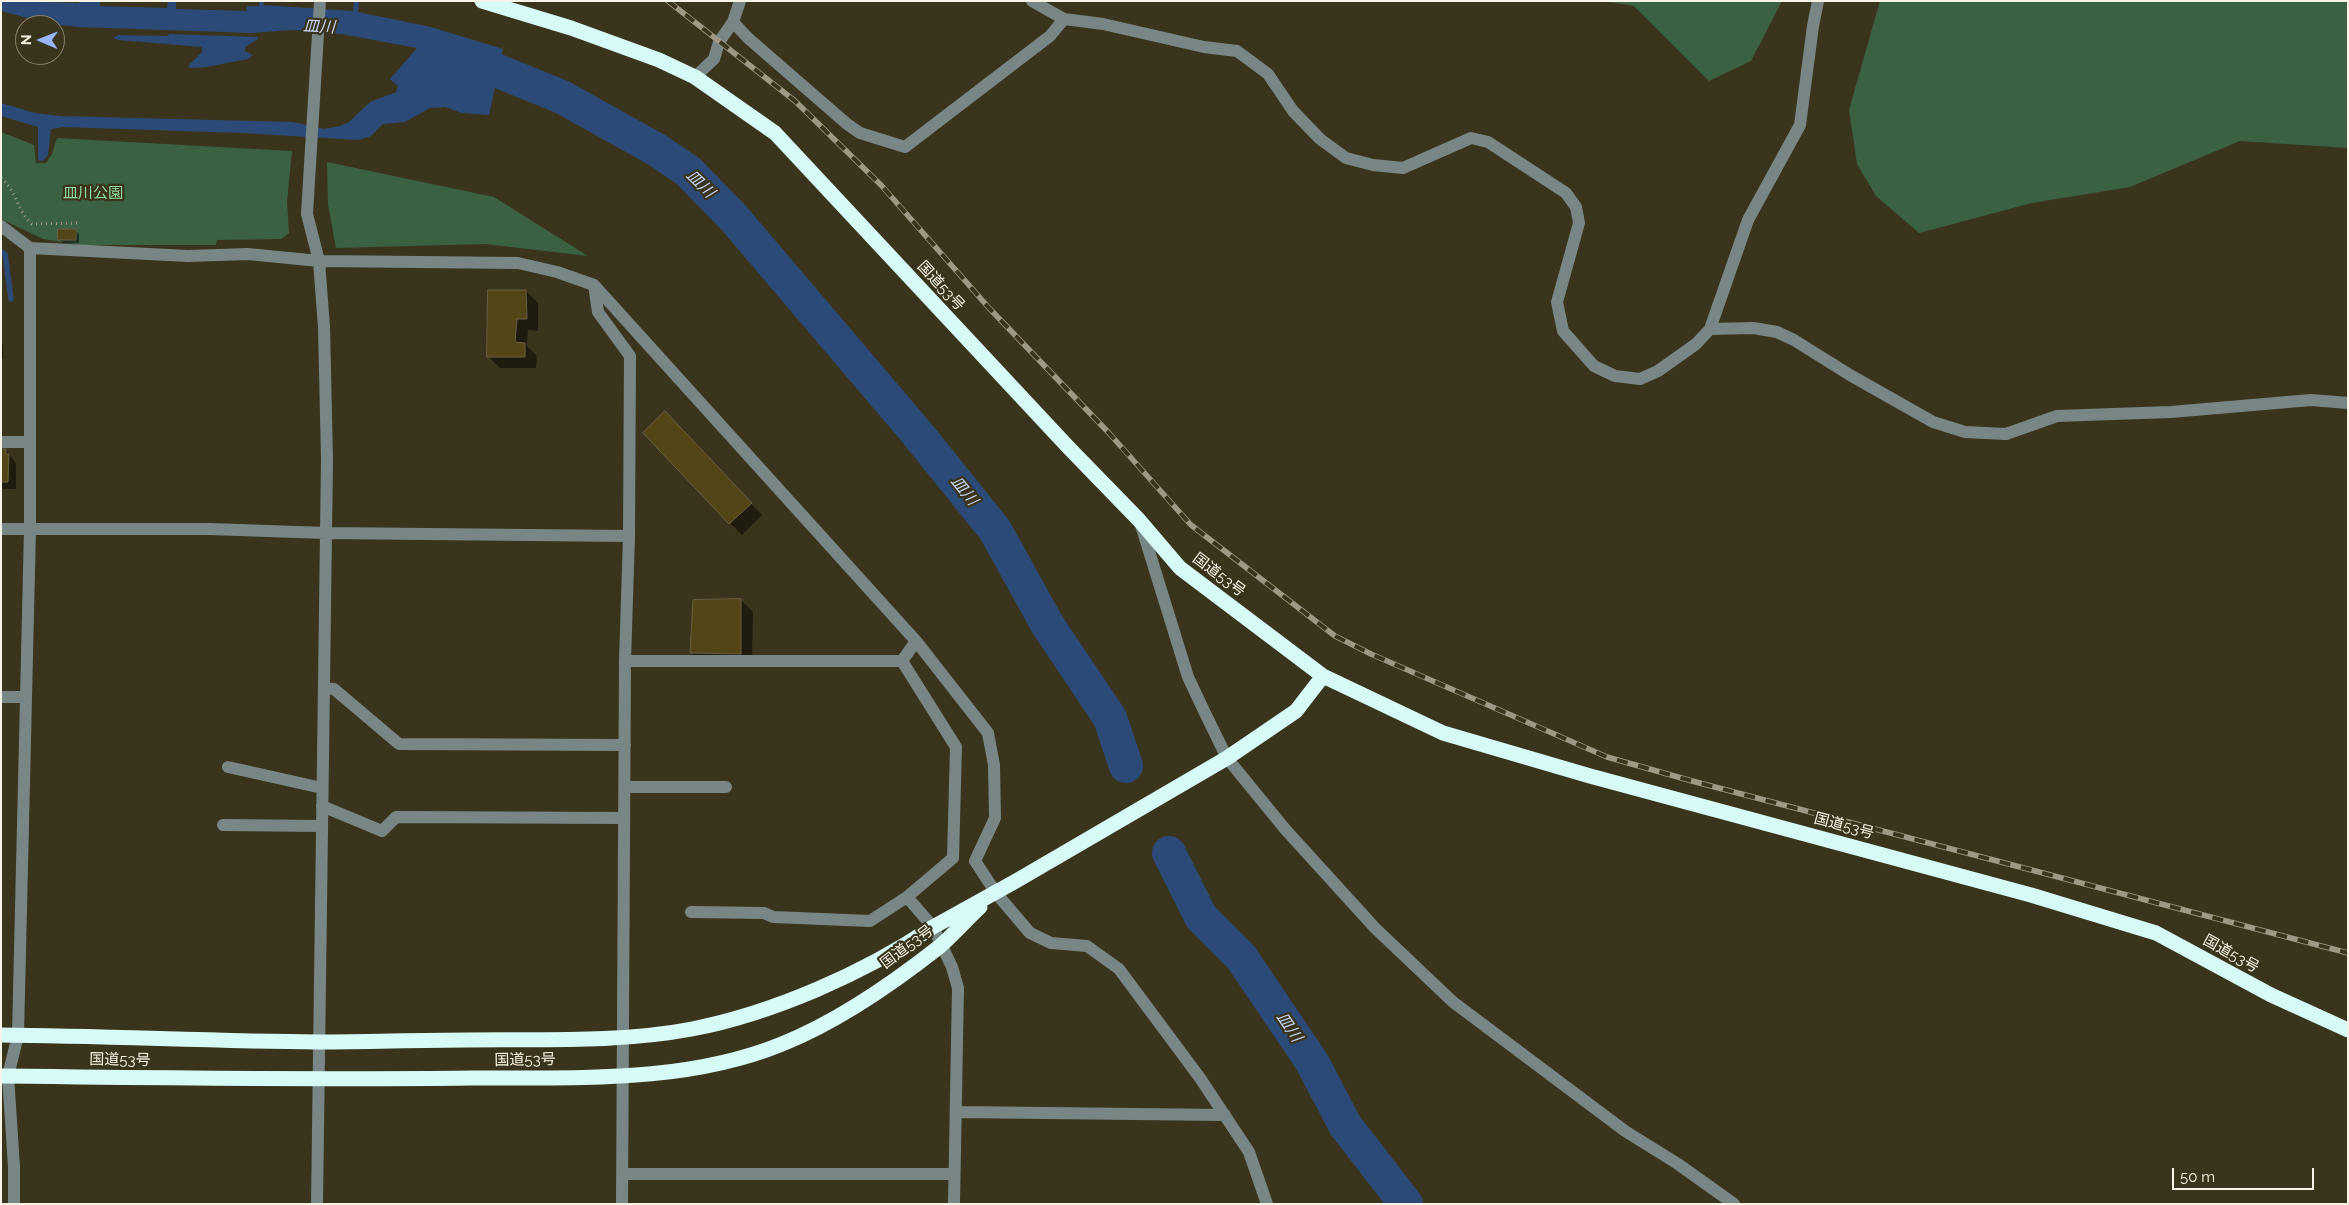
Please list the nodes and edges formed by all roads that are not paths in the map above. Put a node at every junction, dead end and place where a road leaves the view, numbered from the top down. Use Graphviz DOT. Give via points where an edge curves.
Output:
graph roads {
  1 [pos="320,1"];
  2 [pos="482,1"];
  3 [pos="740,1"];
  4 [pos="1032,1"];
  5 [pos="1818,1"];
  6 [pos="1064,19"];
  7 [pos="734,22"];
  8 [pos="695,77"];
  9 [pos="1,226"];
  10 [pos="30,248"];
  11 [pos="319,261"];
  12 [pos="594,285"];
  13 [pos="1710,329"];
  14 [pos="653,350"];
  15 [pos="630,356"];
  16 [pos="2348,403"];
  17 [pos="1,442"];
  18 [pos="30,442"];
  19 [pos="1139,520"];
  20 [pos="1,529"];
  21 [pos="30,529"];
  22 [pos="326,533"];
  23 [pos="629,536"];
  24 [pos="916,641"];
  25 [pos="625,661"];
  26 [pos="902,661"];
  27 [pos="1323,676"];
  28 [pos="324,688"];
  29 [pos="1,697"];
  30 [pos="26,697"];
  31 [pos="625,745"];
  32 [pos="1227,758"];
  33 [pos="228,767"];
  34 [pos="625,787"];
  35 [pos="726,787"];
  36 [pos="322,788"];
  37 [pos="322,806"];
  38 [pos="624,818"];
  39 [pos="223,825"];
  40 [pos="322,826"];
  41 [pos="996,893"];
  42 [pos="907,897"];
  43 [pos="691,912"];
  44 [pos="933,927"];
  45 [pos="940,946"];
  46 [pos="2348,1030"];
  47 [pos="1,1035"];
  48 [pos="18,1035"];
  49 [pos="623,1038"];
  50 [pos="318,1042"];
  51 [pos="5,1076"];
  52 [pos="622,1076"];
  53 [pos="318,1080"];
  54 [pos="956,1112"];
  55 [pos="1225,1115"];
  56 [pos="8,1167"];
  57 [pos="623,1174"];
  58 [pos="954,1174"];
  59 [pos="1262,1201"];
  60 [pos="14,1204"];
  61 [pos="317,1204"];
  62 [pos="622,1204"];
  63 [pos="954,1204"];
  64 [pos="1734,1204"];
  1 -- 11 [label="street" via="307,214"];
  2 -- 8 [label="highway, 国道53号" via="571,28"];
  3 -- 7 [label="street"];
  4 -- 6 [label="street"];
  5 -- 13 [label="street" via="1800,125 1748,220"];
  6 -- 7 [label="street" via="1050,36 905,146 860,133 748,38"];
  6 -- 13 [label="street" via="1237,51 1268,74 1294,111 1320,139 1346,158 1403,168 1471,138 1488,142 1566,193 1576,207 1579,223 1557,302 1563,331 1594,366 1615,376 1640,379 1658,371 1696,344"];
  7 -- 8 [label="street" via="720,42 714,59"];
  8 -- 19 [label="highway, 国道53号" via="775,133"];
  9 -- 10 [label="street"];
  10 -- 11 [label="street" via="188,256 248,254"];
  10 -- 18 [label="street"];
  11 -- 12 [label="street" via="518,264 557,272"];
  11 -- 22 [label="street" via="324,336"];
  12 -- 14 [label="street"];
  12 -- 15 [label="street" via="598,312"];
  13 -- 16 [label="street" via="1754,328 1777,332 1933,422 1965,432 2006,434 2057,416 2171,412 2311,400"];
  14 -- 15 [label="street"];
  14 -- 24 [label="street"];
  15 -- 23 [label="street"];
  17 -- 18 [label="street"];
  18 -- 21 [label="street"];
  19 -- 27 [label="highway, 国道53号" via="1180,568"];
  19 -- 32 [label="street" via="1188,678"];
  20 -- 21 [label="street"];
  21 -- 22 [label="street"];
  21 -- 30 [label="street"];
  22 -- 23 [label="street"];
  22 -- 28 [label="street"];
  23 -- 25 [label="street"];
  24 -- 26 [label="street"];
  24 -- 41 [label="street" via="988,734 994,765 995,818 976,860"];
  25 -- 26 [label="street"];
  25 -- 31 [label="street"];
  26 -- 42 [label="street" via="956,747 953,858"];
  27 -- 32 [label="highway, 国道53号" via="1296,711"];
  27 -- 46 [label="highway, 国道53号" via="1444,733 1590,776 2031,895 2156,933 2271,995"];
  28 -- 31 [label="street" via="334,689 400,744"];
  28 -- 36 [label="street"];
  29 -- 30 [label="street"];
  30 -- 48 [label="street"];
  31 -- 34 [label="street"];
  32 -- 41 [label="highway, 国道53号"];
  32 -- 64 [label="street" via="1285,829 1369,920 1453,1002 1625,1131"];
  33 -- 36 [label="street"];
  34 -- 35 [label="street"];
  34 -- 38 [label="street"];
  36 -- 37 [label="street"];
  37 -- 38 [label="street" via="382,831 396,817"];
  37 -- 40 [label="street"];
  38 -- 49 [label="street"];
  39 -- 40 [label="street"];
  40 -- 50 [label="street"];
  41 -- 44 [label="highway, 国道53号"];
  41 -- 45 [label="highway, 国道53号"];
  41 -- 55 [label="street" via="1030,933 1051,943 1087,946 1119,970"];
  42 -- 43 [label="street" via="870,921 773,917 764,913"];
  42 -- 44 [label="street"];
  44 -- 45 [label="street"];
  44 -- 49 [label="highway, 国道53号" via="836,980 773,1007 693,1029"];
  45 -- 52 [label="highway, 国道53号" via="852,1008 780,1045 704,1066"];
  45 -- 54 [label="street" via="952,967 958,988"];
  47 -- 48 [label="highway, 国道53号"];
  48 -- 50 [label="highway, 国道53号"];
  48 -- 51 [label="street"];
  49 -- 50 [label="highway, 国道53号"];
  49 -- 52 [label="street"];
  50 -- 53 [label="street"];
  51 -- 53 [label="highway, 国道53号"];
  51 -- 56 [label="street"];
  52 -- 53 [label="highway, 国道53号"];
  52 -- 57 [label="street"];
  53 -- 61 [label="street"];
  54 -- 55 [label="street"];
  54 -- 58 [label="street"];
  55 -- 59 [label="street" via="1249,1152"];
  56 -- 60 [label="street"];
  57 -- 58 [label="street"];
  57 -- 62 [label="street"];
  58 -- 63 [label="street"];
}
